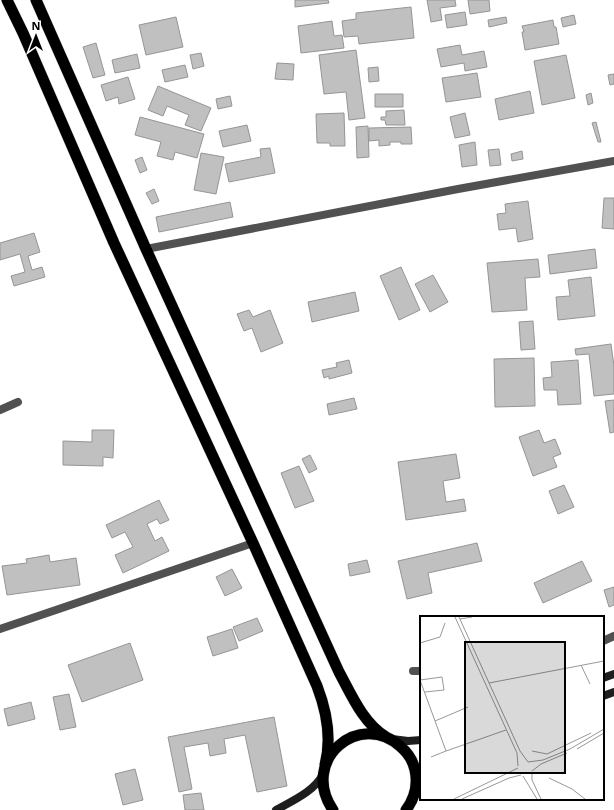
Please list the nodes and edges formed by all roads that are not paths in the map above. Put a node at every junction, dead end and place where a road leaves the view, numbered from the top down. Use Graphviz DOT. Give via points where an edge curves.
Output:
graph roads {
  1 [pos="7,0"];
  2 [pos="36,0"];
  3 [pos="614,162"];
  4 [pos="146,249"];
  5 [pos="18,402"];
  6 [pos="0,410"];
  7 [pos="253,543"];
  8 [pos="0,630"];
  9 [pos="614,636"];
  10 [pos="604,641"];
  11 [pos="614,674"];
  12 [pos="604,678"];
  13 [pos="614,692"];
  14 [pos="604,696"];
  15 [pos="388,738"];
  16 [pos="420,740"];
  17 [pos="324,770"];
  18 [pos="420,788"];
  19 [pos="410,804"];
  20 [pos="276,810"];
  21 [pos="333,810"];
  1 -- 7 [label="highway" via="114,243"];
  2 -- 4 [label="highway"];
  3 -- 4 [label="street"];
  4 -- 15 [label="highway" via="339,672 361,711 374,728"];
  5 -- 6 [label="street"];
  7 -- 8 [label="street"];
  7 -- 17 [label="highway" via="320,692 329,730"];
  9 -- 10 [label="street"];
  11 -- 12 [label="main road"];
  13 -- 14 [label="main road"];
  15 -- 16 [label="main road" via="403,741"];
  15 -- 17 [label="highway" via="371,734 352,737 329,756"];
  15 -- 19 [label="highway" via="406,750 413,763 416,787"];
  17 -- 20 [label="main road" via="320,780 307,791"];
  17 -- 21 [label="highway" via="324,794"];
  18 -- 19 [label="main road"];
}
